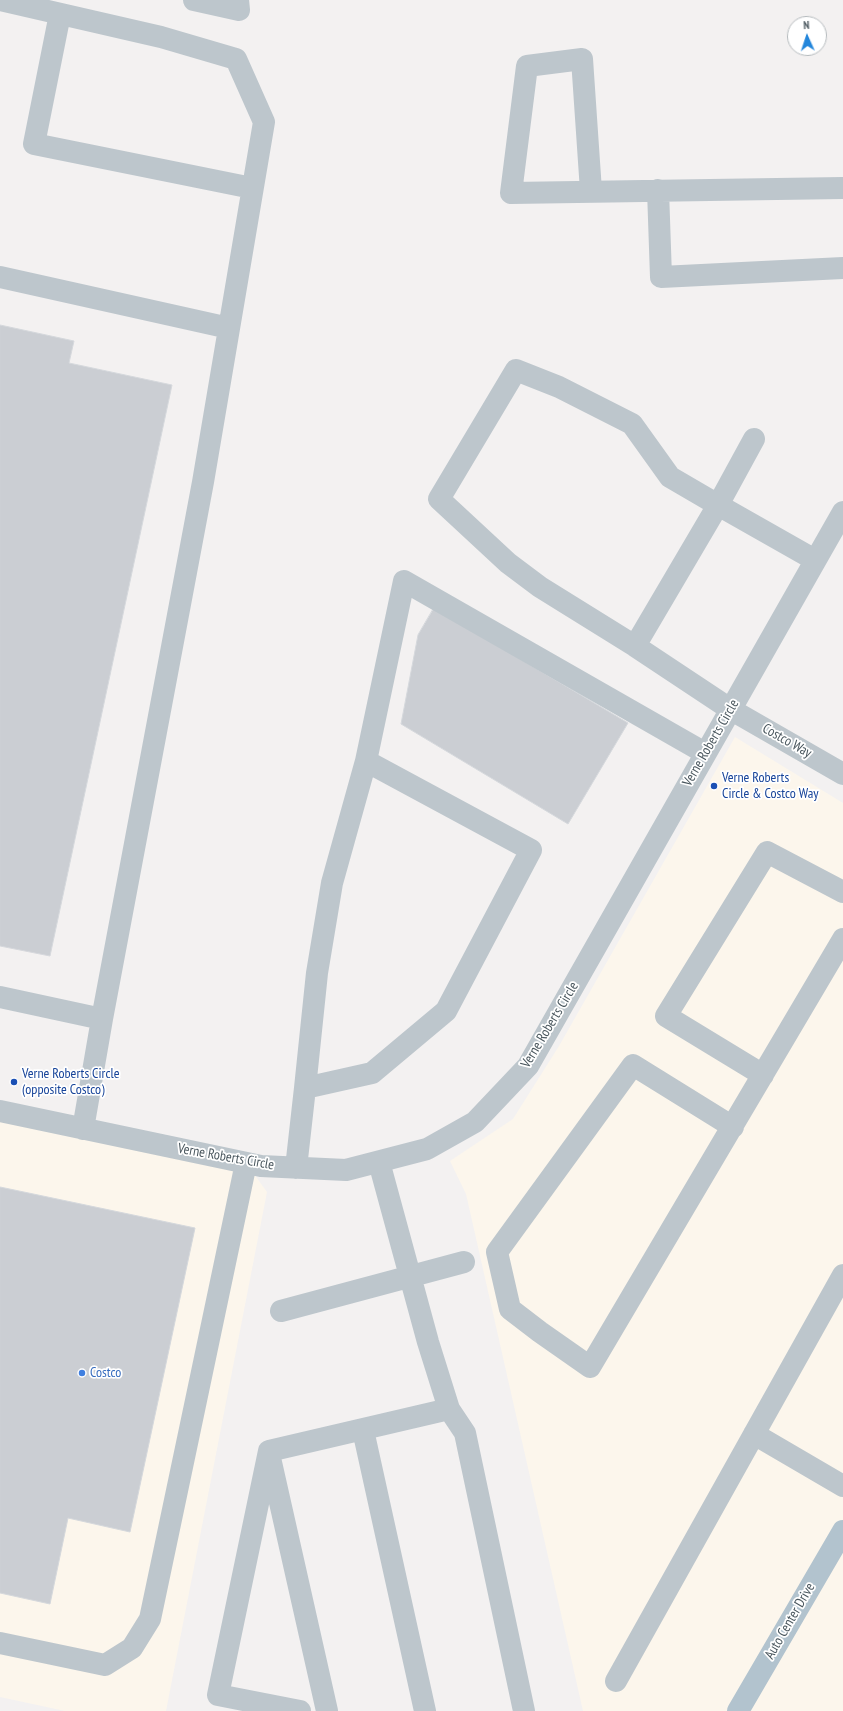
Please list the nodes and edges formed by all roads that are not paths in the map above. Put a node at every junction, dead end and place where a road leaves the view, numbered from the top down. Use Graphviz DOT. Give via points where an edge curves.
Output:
graph roads {
  1 [pos="0,0"];
  2 [pos="194,0"];
  3 [pos="238,0"];
  4 [pos="60,14"];
  5 [pos="252,188"];
  6 [pos="843,188"];
  7 [pos="658,190"];
  8 [pos="591,191"];
  9 [pos="843,268"];
  10 [pos="0,277"];
  11 [pos="229,328"];
  12 [pos="754,439"];
  13 [pos="718,505"];
  14 [pos="843,512"];
  15 [pos="816,560"];
  16 [pos="635,646"];
  17 [pos="730,709"];
  18 [pos="705,753"];
  19 [pos="366,761"];
  20 [pos="843,774"];
  21 [pos="843,892"];
  22 [pos="843,939"];
  23 [pos="0,997"];
  24 [pos="102,1019"];
  25 [pos="763,1075"];
  26 [pos="305,1088"];
  27 [pos="0,1111"];
  28 [pos="733,1127"];
  29 [pos="83,1129"];
  30 [pos="379,1162"];
  31 [pos="246,1163"];
  32 [pos="296,1168"];
  33 [pos="464,1262"];
  34 [pos="843,1276"];
  35 [pos="409,1277"];
  36 [pos="281,1311"];
  37 [pos="448,1409"];
  38 [pos="363,1430"];
  39 [pos="754,1434"];
  40 [pos="269,1451"];
  41 [pos="843,1486"];
  42 [pos="843,1531"];
  43 [pos="0,1642"];
  44 [pos="616,1681"];
  45 [pos="300,1711"];
  46 [pos="327,1711"];
  47 [pos="425,1711"];
  48 [pos="524,1711"];
  49 [pos="738,1711"];
  1 -- 4 [label="street"];
  2 -- 3 [label="street" via="239,10"];
  4 -- 5 [label="street" via="161,37 236,59 264,122"];
  4 -- 5 [label="street" via="34,144"];
  5 -- 11 [label="street"];
  6 -- 7 [label="street"];
  7 -- 8 [label="street"];
  7 -- 9 [label="street" via="661,277"];
  8 -- 8 [label="street" via="511,193 527,66 582,60"];
  10 -- 11 [label="street"];
  11 -- 24 [label="street" via="203,482"];
  12 -- 13 [label="street"];
  13 -- 15 [label="street"];
  13 -- 16 [label="street"];
  13 -- 16 [label="street, Costco Way" via="670,477 632,424 559,387 516,370 439,499 508,564"];
  14 -- 15 [label="street, Verne Roberts Circle"];
  15 -- 17 [label="street, Verne Roberts Circle"];
  16 -- 17 [label="street, Costco Way"];
  17 -- 18 [label="street, Verne Roberts Circle"];
  17 -- 20 [label="street, Costco Way"];
  18 -- 19 [label="street" via="404,581"];
  18 -- 30 [label="street, Verne Roberts Circle" via="528,1066 474,1122 427,1149"];
  19 -- 26 [label="street" via="332,883 317,973"];
  19 -- 26 [label="street" via="531,850 446,1011 372,1073"];
  21 -- 25 [label="street" via="767,852 666,1016"];
  22 -- 25 [label="street"];
  23 -- 24 [label="street"];
  24 -- 29 [label="street"];
  25 -- 28 [label="street"];
  26 -- 32 [label="street"];
  27 -- 29 [label="street, Verne Roberts Circle"];
  28 -- 28 [label="street" via="633,1065 497,1252 510,1309 590,1367"];
  29 -- 31 [label="street, Verne Roberts Circle"];
  30 -- 32 [label="street, Verne Roberts Circle" via="346,1170"];
  30 -- 35 [label="street"];
  31 -- 32 [label="street, Verne Roberts Circle"];
  31 -- 43 [label="street" via="150,1619 132,1648 104,1665"];
  33 -- 35 [label="street"];
  34 -- 39 [label="street"];
  35 -- 36 [label="street"];
  35 -- 37 [label="street"];
  37 -- 38 [label="street"];
  37 -- 48 [label="street" via="465,1433"];
  38 -- 40 [label="street"];
  38 -- 47 [label="street"];
  39 -- 41 [label="street"];
  39 -- 44 [label="street"];
  40 -- 45 [label="street" via="218,1694"];
  40 -- 46 [label="street"];
  42 -- 49 [label="main road, Auto Center Drive"];
}
